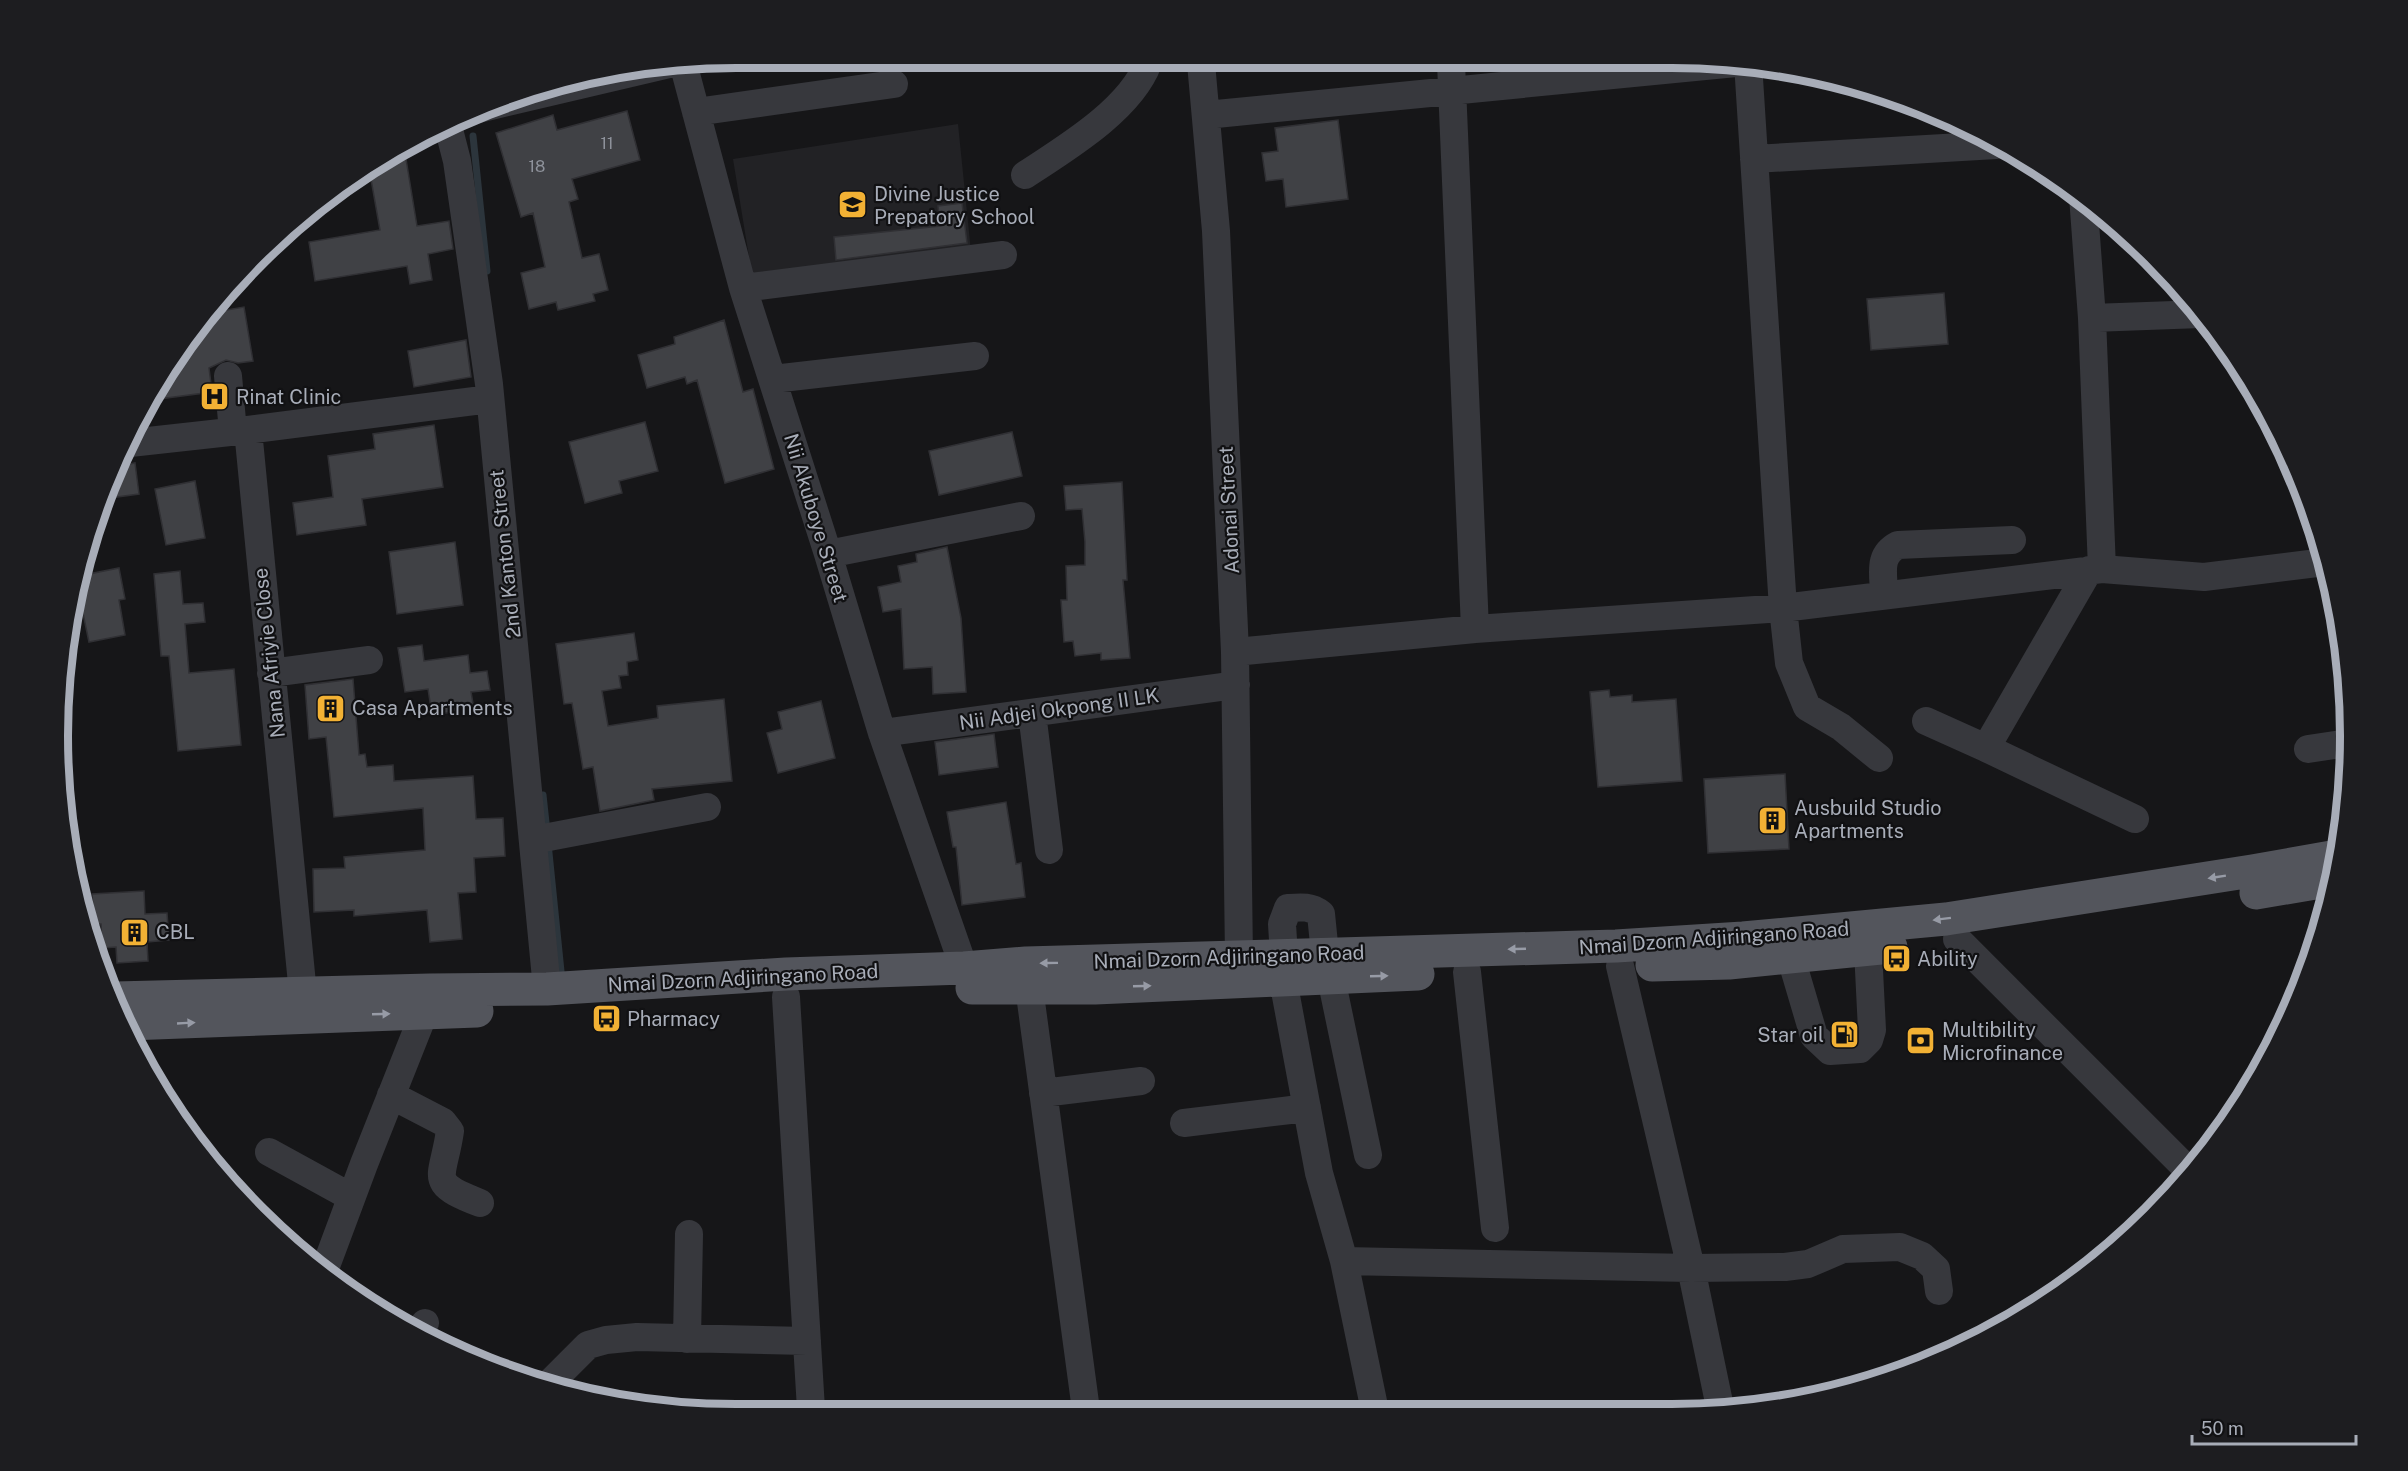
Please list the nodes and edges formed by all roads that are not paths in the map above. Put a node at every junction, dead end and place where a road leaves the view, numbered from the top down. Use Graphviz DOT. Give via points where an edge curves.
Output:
graph roads {
  1 [pos="1146,67"];
  2 [pos="1201,67"];
  3 [pos="1451,67"];
  4 [pos="1689,68"];
  5 [pos="685,70"];
  6 [pos="1749,72"];
  7 [pos="894,84"];
  8 [pos="1452,92"];
  9 [pos="696,112"];
  10 [pos="1206,115"];
  11 [pos="449,132"];
  12 [pos="1985,146"];
  13 [pos="1754,159"];
  14 [pos="1025,175"];
  15 [pos="2084,210"];
  16 [pos="1003,255"];
  17 [pos="743,288"];
  18 [pos="2190,314"];
  19 [pos="2092,318"];
  20 [pos="975,356"];
  21 [pos="228,376"];
  22 [pos="773,379"];
  23 [pos="490,399"];
  24 [pos="240,431"];
  25 [pos="135,442"];
  26 [pos="1021,516"];
  27 [pos="2012,540"];
  28 [pos="828,554"];
  29 [pos="2318,563"];
  30 [pos="2095,569"];
  31 [pos="1884,595"];
  32 [pos="1783,608"];
  33 [pos="1475,629"];
  34 [pos="1235,652"];
  35 [pos="369,660"];
  36 [pos="271,672"];
  37 [pos="1236,685"];
  38 [pos="1032,713"];
  39 [pos="1926,721"];
  40 [pos="882,733"];
  41 [pos="2340,744"];
  42 [pos="1986,748"];
  43 [pos="2308,749"];
  44 [pos="1879,758"];
  45 [pos="707,807"];
  46 [pos="2135,819"];
  47 [pos="533,840"];
  48 [pos="1048,850"];
  49 [pos="2329,857"];
  50 [pos="2325,880"];
  51 [pos="2254,882"];
  52 [pos="1957,939"];
  53 [pos="1868,950"];
  54 [pos="1239,957"];
  55 [pos="1791,958"];
  56 [pos="1328,966"];
  57 [pos="1620,966"];
  58 [pos="964,968"];
  59 [pos="1283,968"];
  60 [pos="1467,972"];
  61 [pos="1094,975"];
  62 [pos="1029,987"];
  63 [pos="547,989"];
  64 [pos="303,994"];
  65 [pos="786,997"];
  66 [pos="121,998"];
  67 [pos="424,1013"];
  68 [pos="133,1024"];
  69 [pos="1141,1081"];
  70 [pos="1043,1093"];
  71 [pos="392,1095"];
  72 [pos="1307,1108"];
  73 [pos="1184,1123"];
  74 [pos="270,1152"];
  75 [pos="1368,1155"];
  76 [pos="2183,1165"];
  77 [pos="351,1197"];
  78 [pos="480,1203"];
  79 [pos="1495,1228"];
  80 [pos="689,1234"];
  81 [pos="1344,1261"];
  82 [pos="327,1263"];
  83 [pos="1691,1268"];
  84 [pos="1938,1291"];
  85 [pos="687,1339"];
  86 [pos="807,1341"];
  87 [pos="555,1378"];
  88 [pos="1718,1402"];
  89 [pos="811,1404"];
  90 [pos="1085,1404"];
  91 [pos="1374,1404"];
  1 -- 14 [label="street" via="1142,79 1089,134"];
  2 -- 10 [label="street, Adonai Street"];
  3 -- 8 [label="street"];
  4 -- 8 [label="street"];
  5 -- 9 [label="street, Nii Akuboye Street"];
  6 -- 13 [label="street"];
  7 -- 9 [label="street"];
  8 -- 10 [label="street"];
  8 -- 33 [label="street"];
  9 -- 17 [label="street, Nii Akuboye Street"];
  10 -- 34 [label="street, Adonai Street" via="1216,231"];
  11 -- 23 [label="street, 2nd Kanton Street" via="457,161"];
  12 -- 13 [label="street"];
  13 -- 32 [label="street"];
  15 -- 19 [label="street"];
  16 -- 17 [label="street"];
  17 -- 22 [label="street, Nii Akuboye Street"];
  18 -- 19 [label="street"];
  19 -- 30 [label="street"];
  20 -- 22 [label="street"];
  21 -- 24 [label="street, Nana Afriyie Close"];
  22 -- 28 [label="street, Nii Akuboye Street"];
  23 -- 24 [label="street"];
  23 -- 47 [label="street, 2nd Kanton Street"];
  24 -- 25 [label="street"];
  24 -- 36 [label="street, Nana Afriyie Close"];
  26 -- 28 [label="street"];
  27 -- 31 [label="street" via="1898,545 1887,551 1884,560"];
  28 -- 40 [label="street, Nii Akuboye Street"];
  29 -- 30 [label="street" via="2204,577"];
  30 -- 31 [label="street"];
  30 -- 42 [label="street"];
  31 -- 32 [label="street"];
  32 -- 33 [label="street"];
  32 -- 44 [label="street" via="1789,663 1807,707 1841,726"];
  33 -- 34 [label="street"];
  34 -- 37 [label="street, Adonai Street"];
  35 -- 36 [label="street"];
  36 -- 64 [label="street, Nana Afriyie Close"];
  37 -- 38 [label="street, Nii Adjei Okpong II LK"];
  37 -- 54 [label="street, Adonai Street"];
  38 -- 40 [label="street, Nii Adjei Okpong II LK"];
  38 -- 48 [label="street"];
  39 -- 42 [label="street"];
  40 -- 58 [label="street, Nii Akuboye Street"];
  41 -- 43 [label="street"];
  42 -- 46 [label="street"];
  45 -- 47 [label="street"];
  47 -- 63 [label="street, 2nd Kanton Street"];
  49 -- 51 [label="main road, Nmai Dzorn Adjiringano Road"];
  50 -- 51 [label="main road, Nmai Dzorn Adjiringano Road"];
  51 -- 52 [label="main road, Nmai Dzorn Adjiringano Road"];
  51 -- 56 [label="main road, Nmai Dzorn Adjiringano Road, one-way" via="1864,928"];
  52 -- 53 [label="main road, Nmai Dzorn Adjiringano Road"];
  52 -- 76 [label="street"];
  53 -- 55 [label="main road, Nmai Dzorn Adjiringano Road"];
  53 -- 55 [label="street" via="1872,1030 1860,1049 1830,1051 1814,1036"];
  54 -- 59 [label="main road, Nmai Dzorn Adjiringano Road"];
  54 -- 61 [label="main road, Nmai Dzorn Adjiringano Road"];
  55 -- 57 [label="main road, Nmai Dzorn Adjiringano Road"];
  56 -- 59 [label="main road, Nmai Dzorn Adjiringano Road"];
  56 -- 59 [label="street" via="1321,914 1302,907 1288,908 1284,915"];
  56 -- 60 [label="main road, Nmai Dzorn Adjiringano Road, one-way"];
  56 -- 75 [label="street"];
  57 -- 60 [label="main road, Nmai Dzorn Adjiringano Road"];
  57 -- 83 [label="street"];
  61 -- 58 [label="main road, Nmai Dzorn Adjiringano Road, one-way"];
  58 -- 63 [label="main road, Nmai Dzorn Adjiringano Road"];
  61 -- 59 [label="main road, Nmai Dzorn Adjiringano Road, one-way"];
  59 -- 72 [label="street"];
  60 -- 79 [label="street"];
  61 -- 62 [label="main road, Nmai Dzorn Adjiringano Road"];
  62 -- 65 [label="main road, Nmai Dzorn Adjiringano Road"];
  62 -- 70 [label="street"];
  63 -- 64 [label="main road, Nmai Dzorn Adjiringano Road"];
  64 -- 66 [label="main road, Nmai Dzorn Adjiringano Road"];
  65 -- 67 [label="main road, Nmai Dzorn Adjiringano Road"];
  65 -- 86 [label="street"];
  68 -- 67 [label="main road, Nmai Dzorn Adjiringano Road, one-way"];
  67 -- 71 [label="street"];
  69 -- 70 [label="street"];
  70 -- 90 [label="street"];
  71 -- 77 [label="street"];
  71 -- 78 [label="street" via="443,1122 450,1131 440,1174 444,1184 453,1193"];
  72 -- 73 [label="street"];
  72 -- 81 [label="street" via="1319,1173"];
  74 -- 77 [label="street"];
  77 -- 82 [label="street"];
  80 -- 85 [label="street"];
  81 -- 83 [label="street"];
  81 -- 91 [label="street"];
  83 -- 84 [label="street" via="1785,1267 1808,1264 1843,1250 1900,1247 1922,1256 1936,1269"];
  83 -- 88 [label="street"];
  85 -- 86 [label="street"];
  85 -- 87 [label="street" via="637,1337 588,1345"];
  86 -- 89 [label="street"];
}
